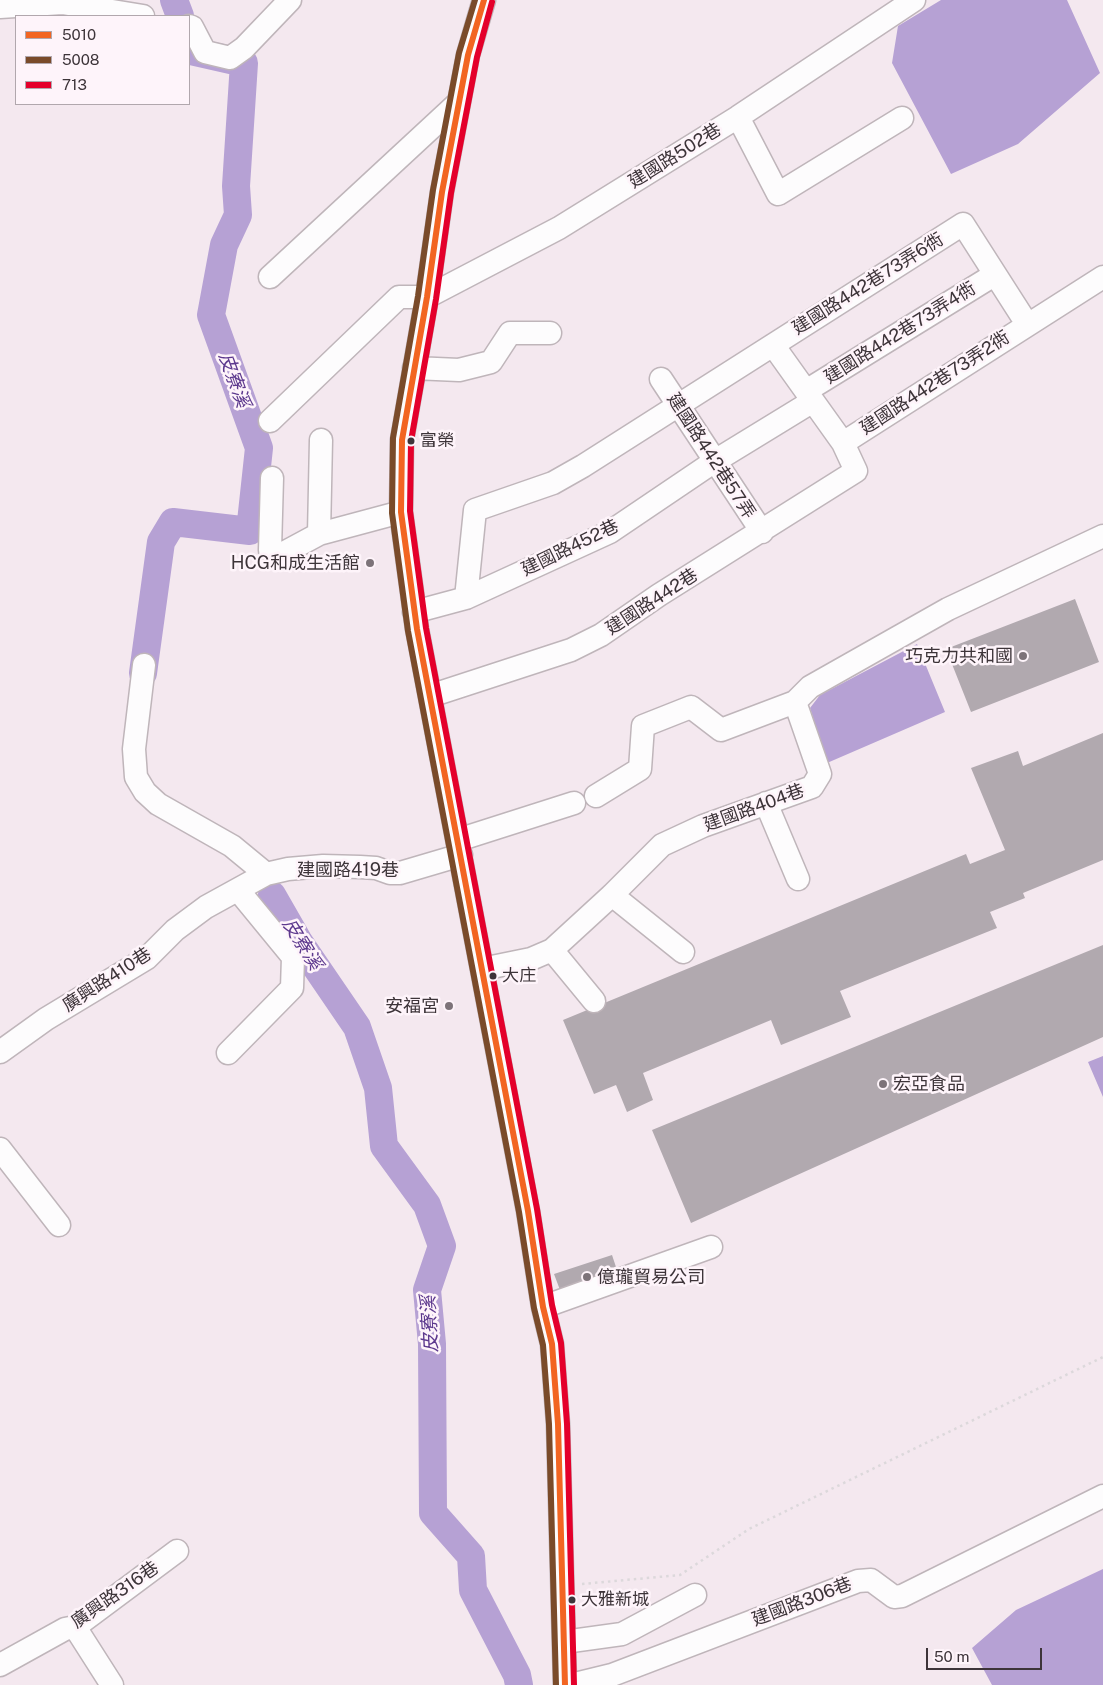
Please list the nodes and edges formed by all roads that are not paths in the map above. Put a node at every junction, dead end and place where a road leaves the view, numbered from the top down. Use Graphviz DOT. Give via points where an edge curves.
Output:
graph roads {
  1 [pos="290,0"];
  2 [pos="484,0"];
  3 [pos="914,0"];
  4 [pos="0,7"];
  5 [pos="137,15"];
  6 [pos="190,27"];
  7 [pos="459,102"];
  8 [pos="738,117"];
  9 [pos="902,118"];
  10 [pos="963,224"];
  11 [pos="994,275"];
  12 [pos="270,277"];
  13 [pos="1103,277"];
  14 [pos="427,298"];
  15 [pos="1026,324"];
  16 [pos="550,333"];
  17 [pos="773,345"];
  18 [pos="414,368"];
  19 [pos="661,379"];
  20 [pos="809,396"];
  21 [pos="678,405"];
  22 [pos="270,421"];
  23 [pos="321,440"];
  24 [pos="842,443"];
  25 [pos="715,461"];
  26 [pos="272,478"];
  27 [pos="401,512"];
  28 [pos="762,532"];
  29 [pos="319,534"];
  30 [pos="1103,536"];
  31 [pos="466,598"];
  32 [pos="414,612"];
  33 [pos="144,665"];
  34 [pos="430,696"];
  35 [pos="795,702"];
  36 [pos="596,796"];
  37 [pos="574,804"];
  38 [pos="766,804"];
  39 [pos="460,847"];
  40 [pos="266,874"];
  41 [pos="798,879"];
  42 [pos="238,890"];
  43 [pos="612,895"];
  44 [pos="552,950"];
  45 [pos="683,952"];
  46 [pos="482,969"];
  47 [pos="594,1001"];
  48 [pos="0,1052"];
  49 [pos="228,1053"];
  50 [pos="0,1149"];
  51 [pos="58,1225"];
  52 [pos="711,1247"];
  53 [pos="543,1307"];
  54 [pos="1103,1496"];
  55 [pos="177,1551"];
  56 [pos="695,1595"];
  57 [pos="75,1627"];
  58 [pos="564,1642"];
  59 [pos="0,1665"];
  60 [pos="112,1685"];
  61 [pos="565,1685"];
  62 [pos="571,1685"];
  1 -- 6 [label="street" via="244,48 230,58 205,52"];
  2 -- 7 [label="street"];
  3 -- 8 [label="street, 建國路502巷"];
  4 -- 5 [label="street" via="62,3"];
  7 -- 12 [label="street"];
  7 -- 14 [label="street"];
  8 -- 9 [label="street" via="778,194"];
  8 -- 14 [label="street, 建國路502巷" via="559,228"];
  10 -- 11 [label="street, 建國路442巷73弄2衖"];
  10 -- 17 [label="street, 建國路442巷73弄6衖"];
  11 -- 15 [label="street, 建國路442巷73弄2衖"];
  11 -- 20 [label="street, 建國路442巷73弄4衖"];
  13 -- 15 [label="street, 建國路442巷73弄2衖"];
  14 -- 18 [label="street"];
  14 -- 22 [label="street" via="399,297"];
  15 -- 24 [label="street, 建國路442巷73弄2衖"];
  16 -- 18 [label="street" via="510,333 491,362 460,370"];
  17 -- 20 [label="street"];
  17 -- 21 [label="street, 建國路442巷73弄6衖"];
  18 -- 27 [label="street" via="402,440"];
  19 -- 21 [label="street, 建國路442巷57弄"];
  20 -- 24 [label="street"];
  20 -- 25 [label="street, 建國路442巷73弄4衖"];
  21 -- 25 [label="street, 建國路442巷57弄"];
  21 -- 31 [label="street, 建國路442巷73弄6衖" via="554,483 475,510"];
  23 -- 29 [label="street"];
  24 -- 28 [label="street, 建國路442巷" via="856,472"];
  25 -- 28 [label="street, 建國路442巷57弄"];
  25 -- 31 [label="street, 建國路452巷" via="610,532"];
  26 -- 29 [label="street" via="270,550 280,556"];
  27 -- 29 [label="street"];
  27 -- 32 [label="street"];
  28 -- 34 [label="street, 建國路442巷" via="601,635 571,650"];
  30 -- 35 [label="street" via="948,609 810,688"];
  31 -- 32 [label="street, 建國路452巷"];
  32 -- 34 [label="street"];
  33 -- 40 [label="street" via="134,749 136,777 158,804 232,846"];
  34 -- 39 [label="street"];
  35 -- 36 [label="street" via="721,730 691,707 644,726 640,769"];
  35 -- 38 [label="street, 建國路404巷" via="820,774 812,788"];
  37 -- 39 [label="street, 建國路419巷"];
  38 -- 41 [label="street"];
  38 -- 43 [label="street, 建國路404巷" via="703,826 662,846"];
  39 -- 40 [label="street, 建國路419巷" via="400,872 323,866"];
  39 -- 46 [label="street"];
  40 -- 42 [label="street, 建國路419巷"];
  42 -- 48 [label="street, 廣興路410巷" via="206,907 175,930 147,958 46,1019"];
  42 -- 49 [label="street" via="293,957 292,988"];
  43 -- 44 [label="street, 建國路404巷"];
  43 -- 45 [label="street"];
  44 -- 46 [label="street, 建國路404巷" via="531,959"];
  44 -- 47 [label="street"];
  46 -- 53 [label="street"];
  50 -- 51 [label="street"];
  52 -- 53 [label="street"];
  53 -- 58 [label="street" via="552,1344 557,1415"];
  54 -- 62 [label="street, 建國路306巷" via="902,1596 894,1597 871,1580 858,1581 612,1676"];
  55 -- 57 [label="street, 廣興路316巷"];
  56 -- 58 [label="street" via="622,1634"];
  57 -- 59 [label="street, 廣興路316巷" via="65,1629"];
  57 -- 60 [label="street"];
  58 -- 61 [label="street"];
}
